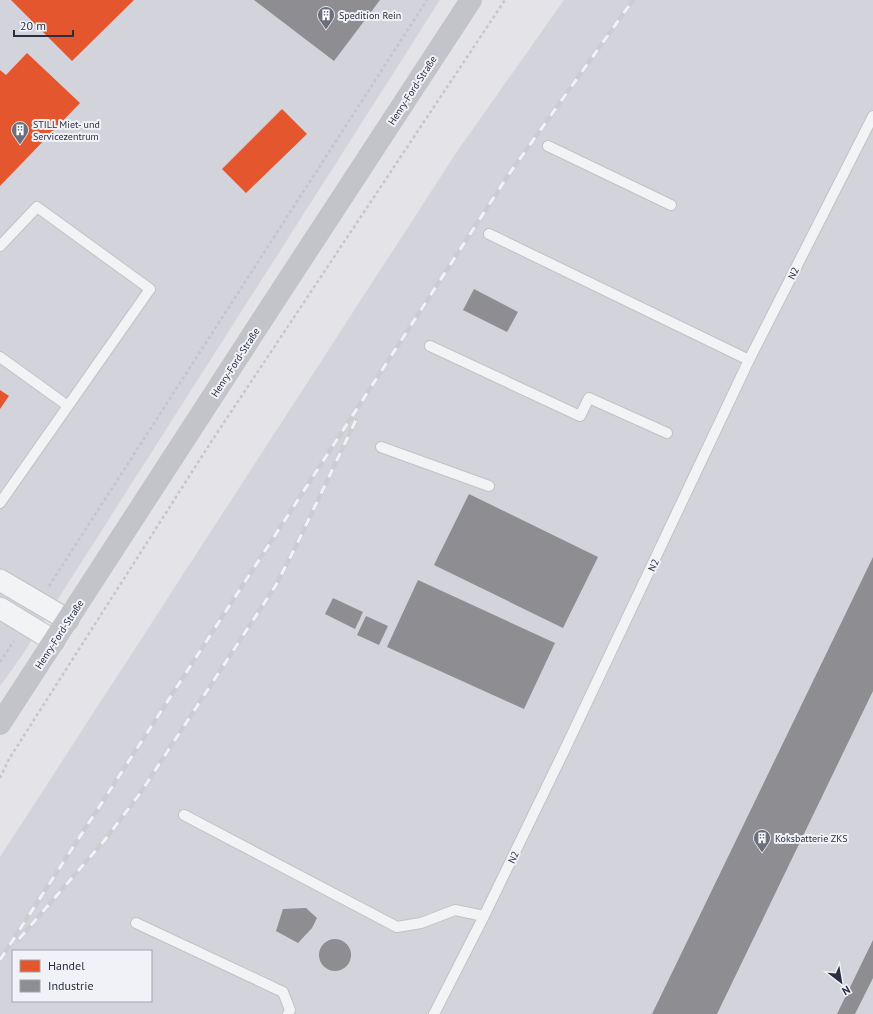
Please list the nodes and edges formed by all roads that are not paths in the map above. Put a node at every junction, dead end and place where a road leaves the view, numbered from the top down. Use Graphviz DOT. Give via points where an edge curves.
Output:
graph roads {
  1 [pos="471,0"];
  2 [pos="873,116"];
  3 [pos="548,146"];
  4 [pos="671,206"];
  5 [pos="489,234"];
  6 [pos="0,246"];
  7 [pos="430,346"];
  8 [pos="0,357"];
  9 [pos="749,360"];
  10 [pos="68,406"];
  11 [pos="667,433"];
  12 [pos="381,448"];
  13 [pos="489,486"];
  14 [pos="0,504"];
  15 [pos="0,580"];
  16 [pos="0,608"];
  17 [pos="68,620"];
  18 [pos="54,641"];
  19 [pos="0,724"];
  20 [pos="184,815"];
  21 [pos="484,916"];
  22 [pos="136,923"];
  23 [pos="288,1014"];
  24 [pos="434,1014"];
  1 -- 17 [label="street, Henry-Ford-Straße"];
  2 -- 9 [label="lane, N2"];
  3 -- 4 [label="lane"];
  5 -- 9 [label="lane"];
  6 -- 10 [label="lane" via="37,207 150,289"];
  7 -- 11 [label="lane" via="580,416 589,398"];
  8 -- 10 [label="lane"];
  9 -- 21 [label="lane, N2"];
  10 -- 14 [label="lane"];
  12 -- 13 [label="lane"];
  15 -- 17 [label="street"];
  16 -- 18 [label="street"];
  17 -- 18 [label="street, Henry-Ford-Straße"];
  18 -- 19 [label="street, Henry-Ford-Straße"];
  20 -- 21 [label="lane" via="397,926 421,923 455,910"];
  21 -- 24 [label="lane, N2"];
  22 -- 23 [label="lane" via="282,992 290,1010"];
}
